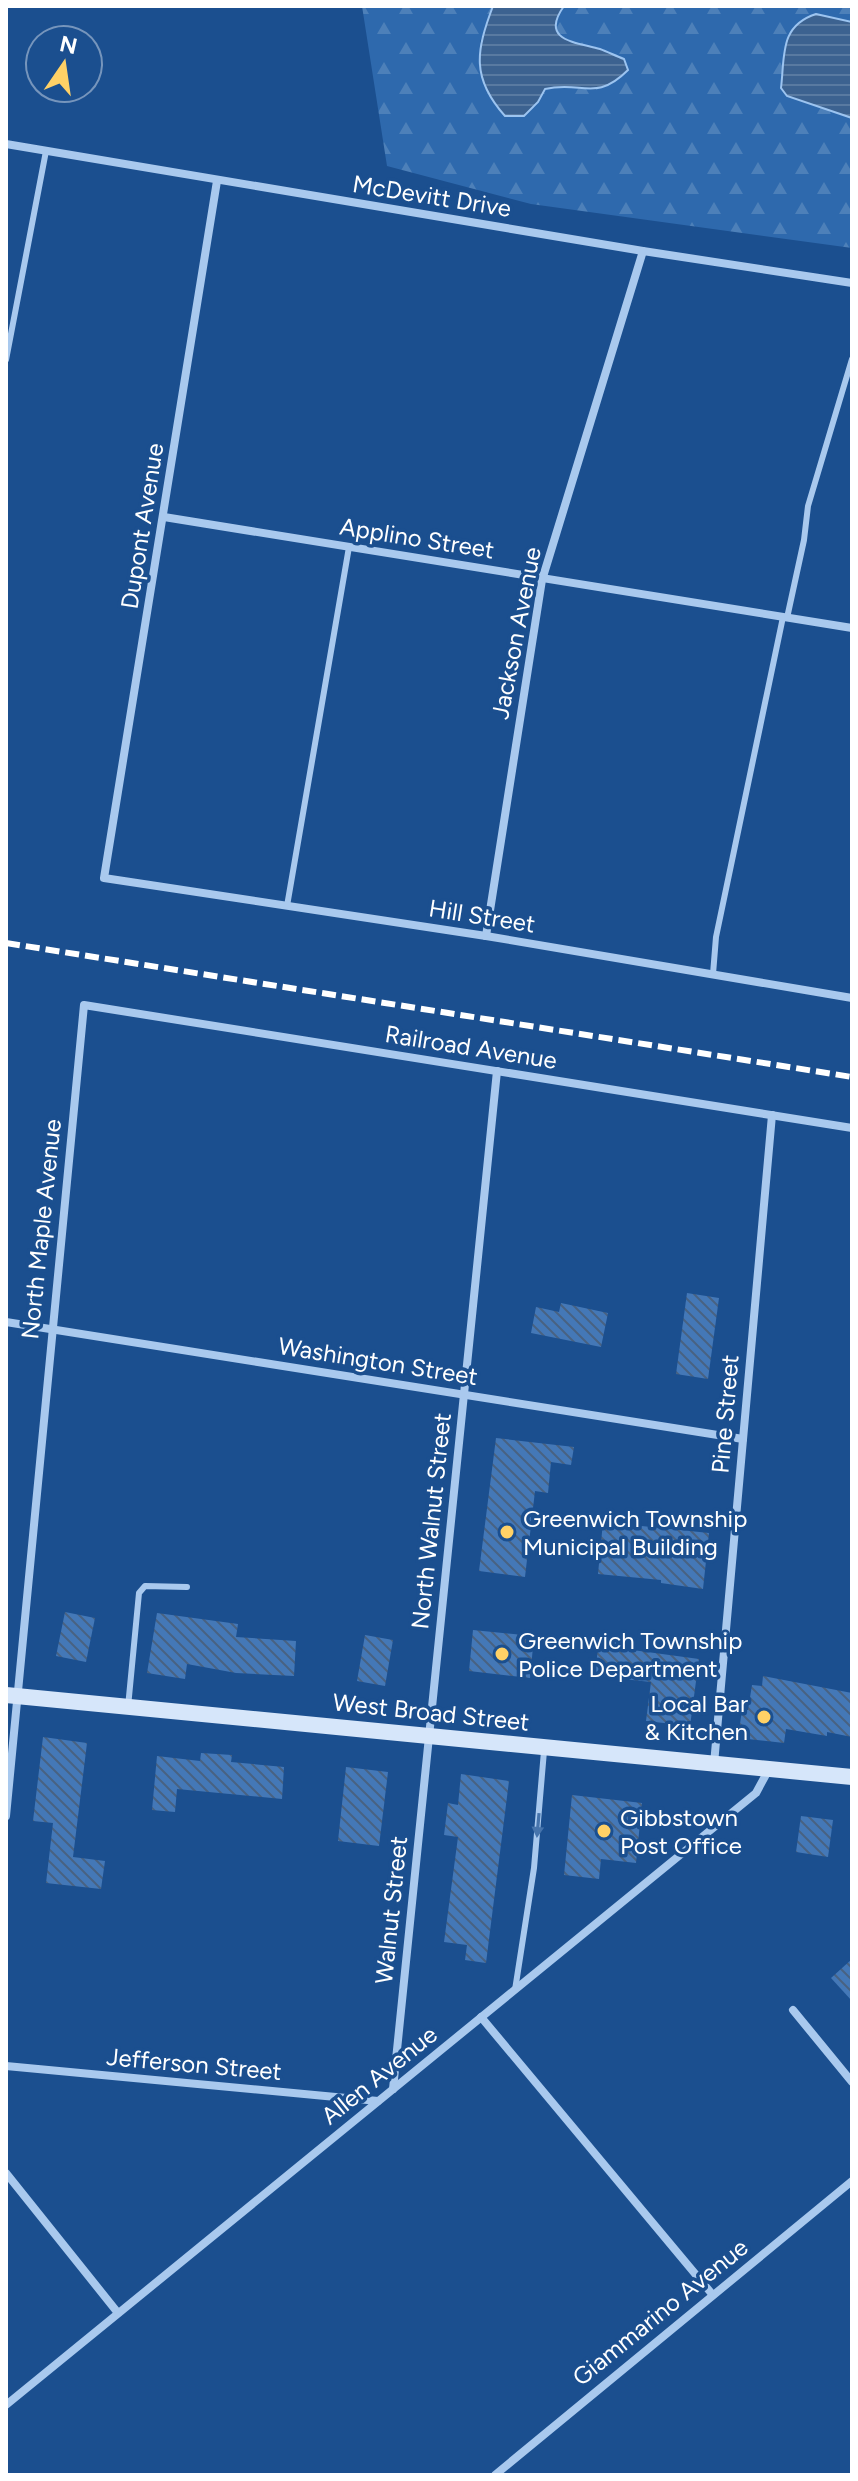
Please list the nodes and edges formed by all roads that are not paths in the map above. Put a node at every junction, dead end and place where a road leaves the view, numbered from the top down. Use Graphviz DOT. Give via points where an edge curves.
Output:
graph roads {
  1 [pos="6,144"];
  2 [pos="46,151"];
  3 [pos="217,181"];
  4 [pos="643,251"];
  5 [pos="852,283"];
  6 [pos="852,359"];
  7 [pos="6,360"];
  8 [pos="164,517"];
  9 [pos="349,547"];
  10 [pos="542,580"];
  11 [pos="785,618"];
  12 [pos="852,628"];
  13 [pos="104,878"];
  14 [pos="287,906"];
  15 [pos="486,936"];
  16 [pos="713,974"];
  17 [pos="852,998"];
  18 [pos="84,1005"];
  19 [pos="497,1071"];
  20 [pos="772,1115"];
  21 [pos="852,1128"];
  22 [pos="6,1322"];
  23 [pos="51,1329"];
  24 [pos="464,1395"];
  25 [pos="743,1439"];
  26 [pos="187,1587"];
  27 [pos="12,1696"];
  28 [pos="128,1707"];
  29 [pos="429,1736"];
  30 [pos="544,1747"];
  31 [pos="714,1764"];
  32 [pos="769,1769"];
  33 [pos="852,1777"];
  34 [pos="6,1816"];
  35 [pos="515,1990"];
  36 [pos="793,2010"];
  37 [pos="481,2017"];
  38 [pos="6,2066"];
  39 [pos="852,2082"];
  40 [pos="393,2089"];
  41 [pos="378,2101"];
  42 [pos="6,2173"];
  43 [pos="852,2181"];
  44 [pos="712,2294"];
  45 [pos="118,2313"];
  46 [pos="6,2405"];
  47 [pos="495,2475"];
  1 -- 2 [label="street, McDevitt Drive"];
  2 -- 3 [label="street, McDevitt Drive"];
  2 -- 7 [label="lane"];
  3 -- 4 [label="street, McDevitt Drive"];
  3 -- 8 [label="street, Dupont Avenue"];
  4 -- 5 [label="street, McDevitt Drive"];
  4 -- 10 [label="street, Jackson Avenue"];
  6 -- 11 [label="lane" via="808,506"];
  8 -- 9 [label="street, Applino Street"];
  8 -- 13 [label="street, Dupont Avenue"];
  9 -- 10 [label="street, Applino Street"];
  9 -- 14 [label="lane"];
  10 -- 11 [label="street, Applino Street"];
  10 -- 15 [label="street, Jackson Avenue"];
  11 -- 12 [label="street, Applino Street"];
  11 -- 16 [label="lane" via="716,937"];
  13 -- 14 [label="street, Hill Street"];
  14 -- 15 [label="street, Hill Street"];
  15 -- 16 [label="street, Hill Street"];
  16 -- 17 [label="street, Hill Street"];
  18 -- 19 [label="street, Railroad Avenue"];
  18 -- 23 [label="street, North Maple Avenue"];
  19 -- 20 [label="street, Railroad Avenue"];
  19 -- 24 [label="street, North Walnut Street"];
  20 -- 21 [label="street, Railroad Avenue"];
  20 -- 25 [label="street, Pine Street"];
  22 -- 23 [label="street, Washington Street"];
  23 -- 24 [label="street, Washington Street"];
  23 -- 27 [label="street, North Maple Avenue"];
  24 -- 25 [label="street, Washington Street"];
  24 -- 29 [label="street, North Walnut Street"];
  25 -- 31 [label="street, Pine Street"];
  26 -- 28 [label="lane" via="145,1586 139,1593"];
  27 -- 28 [label="main road, West Broad Street"];
  27 -- 34 [label="street, North Maple Avenue"];
  28 -- 29 [label="main road, West Broad Street"];
  29 -- 30 [label="main road, West Broad Street"];
  29 -- 40 [label="street, Walnut Street"];
  30 -- 31 [label="main road, West Broad Street"];
  30 -- 35 [label="lane, one-way" via="534,1868"];
  31 -- 32 [label="main road, West Broad Street"];
  32 -- 33 [label="main road, West Broad Street"];
  32 -- 35 [label="street, Allen Avenue" via="756,1793"];
  35 -- 37 [label="street, Allen Avenue"];
  36 -- 39 [label="street"];
  37 -- 40 [label="street, Allen Avenue"];
  37 -- 44 [label="street"];
  38 -- 41 [label="street, Jefferson Street"];
  40 -- 41 [label="street, Allen Avenue"];
  41 -- 45 [label="street, Allen Avenue"];
  42 -- 45 [label="street"];
  43 -- 44 [label="street, Giammarino Avenue"];
  44 -- 47 [label="street, Giammarino Avenue"];
  45 -- 46 [label="street, Allen Avenue"];
}
